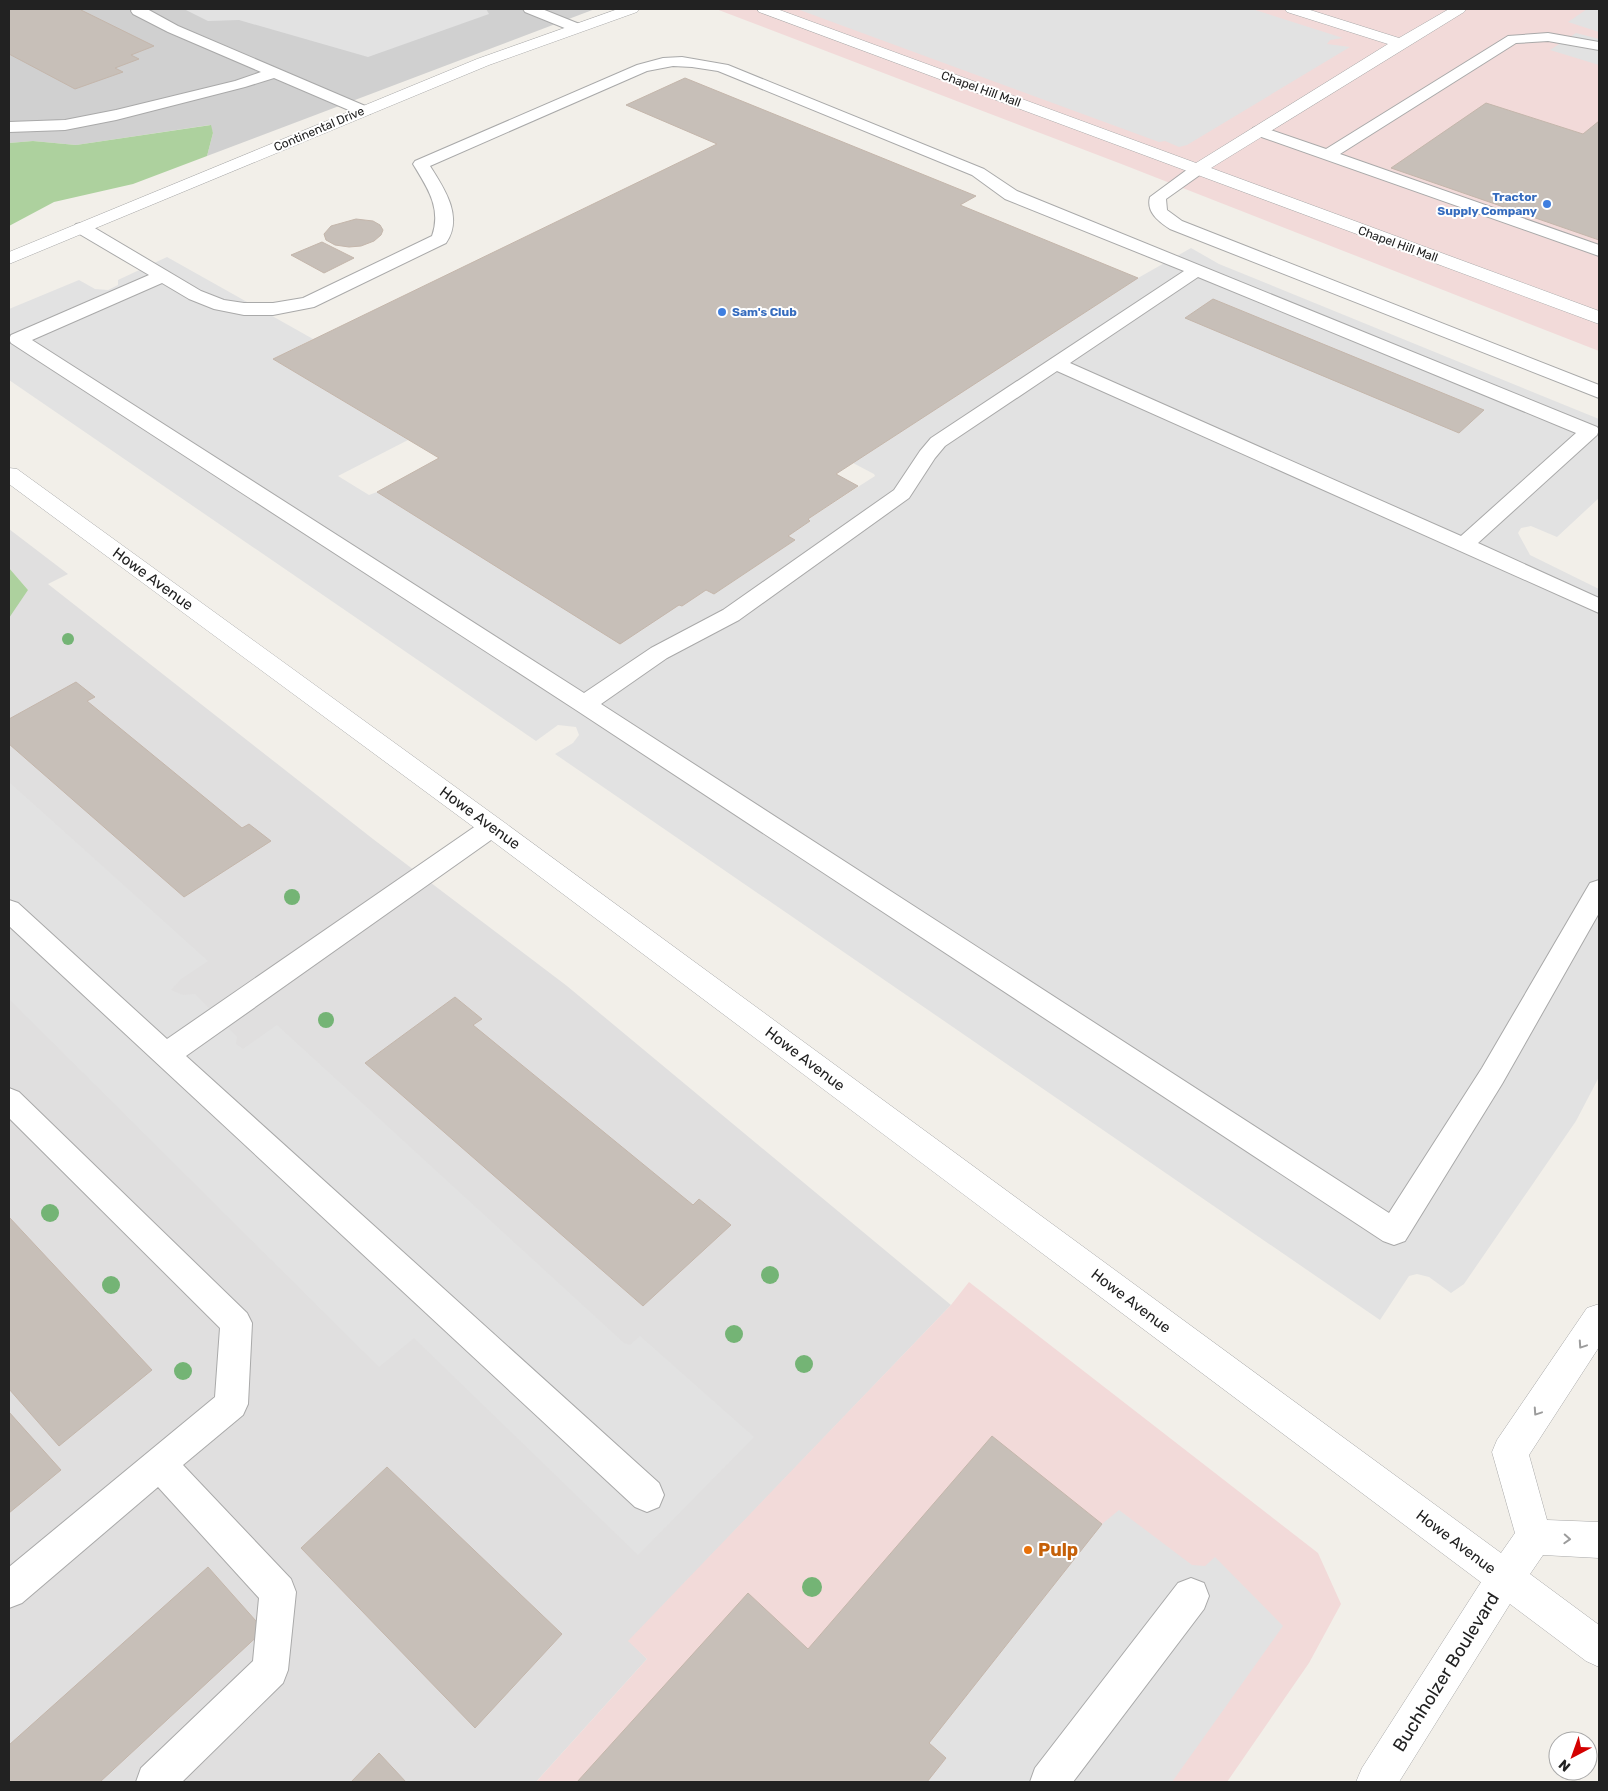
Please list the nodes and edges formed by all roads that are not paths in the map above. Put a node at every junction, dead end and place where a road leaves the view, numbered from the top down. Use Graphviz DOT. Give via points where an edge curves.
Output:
graph roads {
  1 [pos="140,9"];
  2 [pos="530,9"];
  3 [pos="632,9"];
  4 [pos="764,9"];
  5 [pos="1292,9"];
  6 [pos="1459,9"];
  7 [pos="577,28"];
  8 [pos="1401,43"];
  9 [pos="1599,46"];
  10 [pos="274,73"];
  11 [pos="364,111"];
  12 [pos="9,127"];
  13 [pos="1259,131"];
  14 [pos="1328,156"];
  15 [pos="1198,169"];
  16 [pos="82,228"];
  17 [pos="1599,251"];
  18 [pos="9,259"];
  19 [pos="1197,270"];
  20 [pos="163,276"];
  21 [pos="1599,318"];
  22 [pos="1057,364"];
  23 [pos="1599,392"];
  24 [pos="9,474"];
  25 [pos="1464,545"];
  26 [pos="1599,606"];
  27 [pos="584,704"];
  28 [pos="492,827"];
  29 [pos="1599,890"];
  30 [pos="9,910"];
  31 [pos="166,1055"];
  32 [pos="9,1100"];
  33 [pos="1599,1319"];
  34 [pos="159,1464"];
  35 [pos="647,1495"];
  36 [pos="1534,1537"];
  37 [pos="1599,1540"];
  38 [pos="1505,1578"];
  39 [pos="9,1590"];
  40 [pos="1191,1596"];
  41 [pos="1599,1648"];
  42 [pos="155,1782"];
  43 [pos="1049,1782"];
  44 [pos="1376,1782"];
  1 -- 10 [label="lane" via="138,11 173,29"];
  2 -- 7 [label="lane"];
  3 -- 7 [label="street, Continental Drive"];
  4 -- 15 [label="street, Chapel Hill Mall"];
  5 -- 8 [label="street"];
  6 -- 8 [label="street"];
  7 -- 11 [label="street, Continental Drive"];
  8 -- 13 [label="street"];
  9 -- 14 [label="lane" via="1548,37 1513,39"];
  10 -- 11 [label="lane"];
  10 -- 12 [label="lane" via="116,115 65,125"];
  11 -- 16 [label="street, Continental Drive"];
  13 -- 14 [label="lane"];
  13 -- 15 [label="street"];
  14 -- 17 [label="lane"];
  15 -- 21 [label="street, Chapel Hill Mall"];
  15 -- 23 [label="lane" via="1158,197 1160,213 1176,225"];
  16 -- 18 [label="street, Continental Drive"];
  16 -- 20 [label="lane"];
  19 -- 20 [label="lane" via="1012,196 978,172 723,68 688,61 655,63 642,68 421,164 442,198 446,227 440,239 308,303 272,309 220,305"];
  19 -- 22 [label="lane"];
  19 -- 25 [label="lane" via="1590,431"];
  20 -- 27 [label="lane" via="18,339"];
  22 -- 25 [label="lane"];
  22 -- 27 [label="lane" via="938,442 902,494 731,615 659,653"];
  24 -- 28 [label="street, Howe Avenue"];
  25 -- 26 [label="lane"];
  27 -- 29 [label="lane" via="1394,1232 1492,1076"];
  28 -- 31 [label="lane"];
  28 -- 38 [label="street, Howe Avenue"];
  30 -- 31 [label="lane"];
  31 -- 35 [label="lane"];
  32 -- 34 [label="lane" via="236,1323 230,1404"];
  33 -- 36 [label="street, one-way" via="1510,1452"];
  34 -- 39 [label="lane"];
  34 -- 42 [label="lane" via="278,1592 270,1670"];
  36 -- 37 [label="street, one-way"];
  36 -- 38 [label="street, Buchholzer Boulevard"];
  38 -- 41 [label="street, Howe Avenue"];
  38 -- 44 [label="street, Buchholzer Boulevard"];
  40 -- 43 [label="lane"];
}
